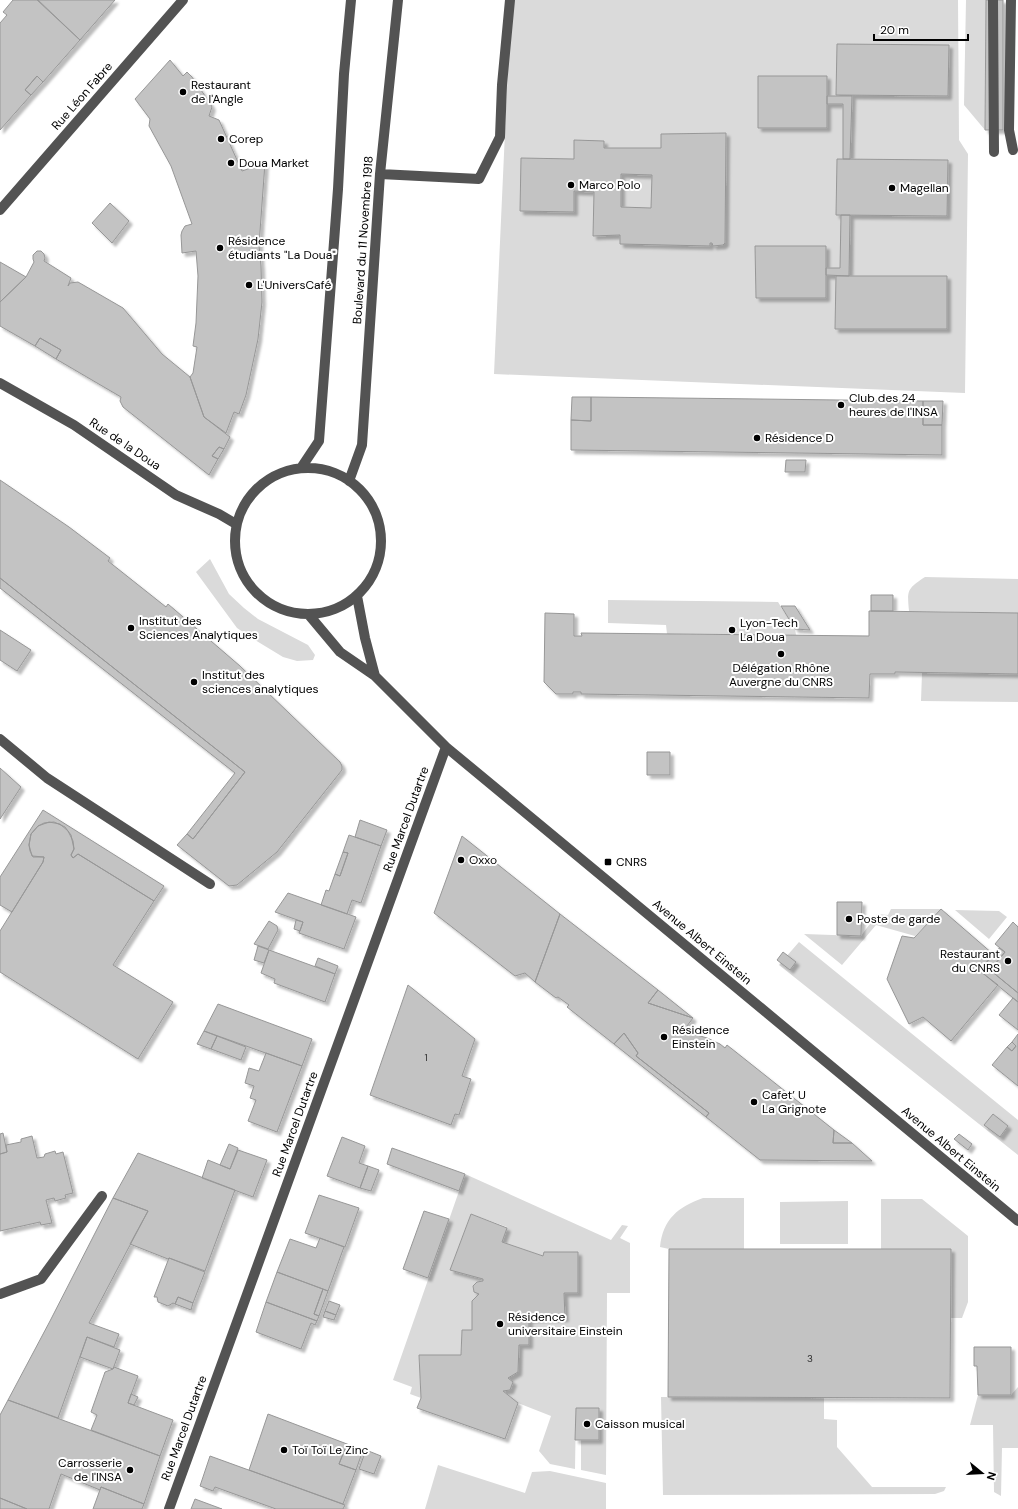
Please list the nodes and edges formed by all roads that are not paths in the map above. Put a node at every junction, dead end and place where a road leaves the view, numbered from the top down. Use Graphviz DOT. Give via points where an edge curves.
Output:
graph roads {
  1 [pos="183,0"];
  2 [pos="351,0"];
  3 [pos="398,0"];
  4 [pos="510,0"];
  5 [pos="993,0"];
  6 [pos="1011,0"];
  7 [pos="1013,150"];
  8 [pos="994,152"];
  9 [pos="380,174"];
  10 [pos="0,210"];
  11 [pos="0,383"];
  12 [pos="301,468"];
  13 [pos="349,481"];
  14 [pos="236,524"];
  15 [pos="357,596"];
  16 [pos="309,615"];
  17 [pos="375,676"];
  18 [pos="0,739"];
  19 [pos="446,747"];
  20 [pos="210,884"];
  21 [pos="102,1196"];
  22 [pos="1018,1221"];
  23 [pos="0,1294"];
  24 [pos="169,1509"];
  1 -- 10 [label="street, Rue Léon Fabre"];
  2 -- 12 [label="street" via="319,441"];
  3 -- 9 [label="street, Boulevard du 11 Novembre 1918"];
  4 -- 9 [label="street" via="500,136 479,178"];
  5 -- 8 [label="street"];
  6 -- 7 [label="street" via="1009,130"];
  9 -- 13 [label="street, Boulevard du 11 Novembre 1918" via="362,445"];
  11 -- 14 [label="street, Rue de la Doua" via="74,425 176,495"];
  12 -- 13 [label="street" via="326,470"];
  12 -- 14 [label="street" via="280,474 260,486 245,503"];
  13 -- 15 [label="street" via="365,496 376,515 381,536 379,558 370,579"];
  14 -- 16 [label="street" via="234,546 239,568 250,587 267,602 287,612"];
  15 -- 16 [label="street" via="342,606"];
  15 -- 17 [label="street, Avenue Albert Einstein" via="364,638"];
  16 -- 17 [label="street, Avenue Albert Einstein" via="340,652"];
  17 -- 19 [label="street, Avenue Albert Einstein"];
  18 -- 20 [label="street" via="47,778"];
  19 -- 22 [label="street, Avenue Albert Einstein"];
  19 -- 24 [label="street, Rue Marcel Dutartre"];
  21 -- 23 [label="street" via="42,1279"];
}
